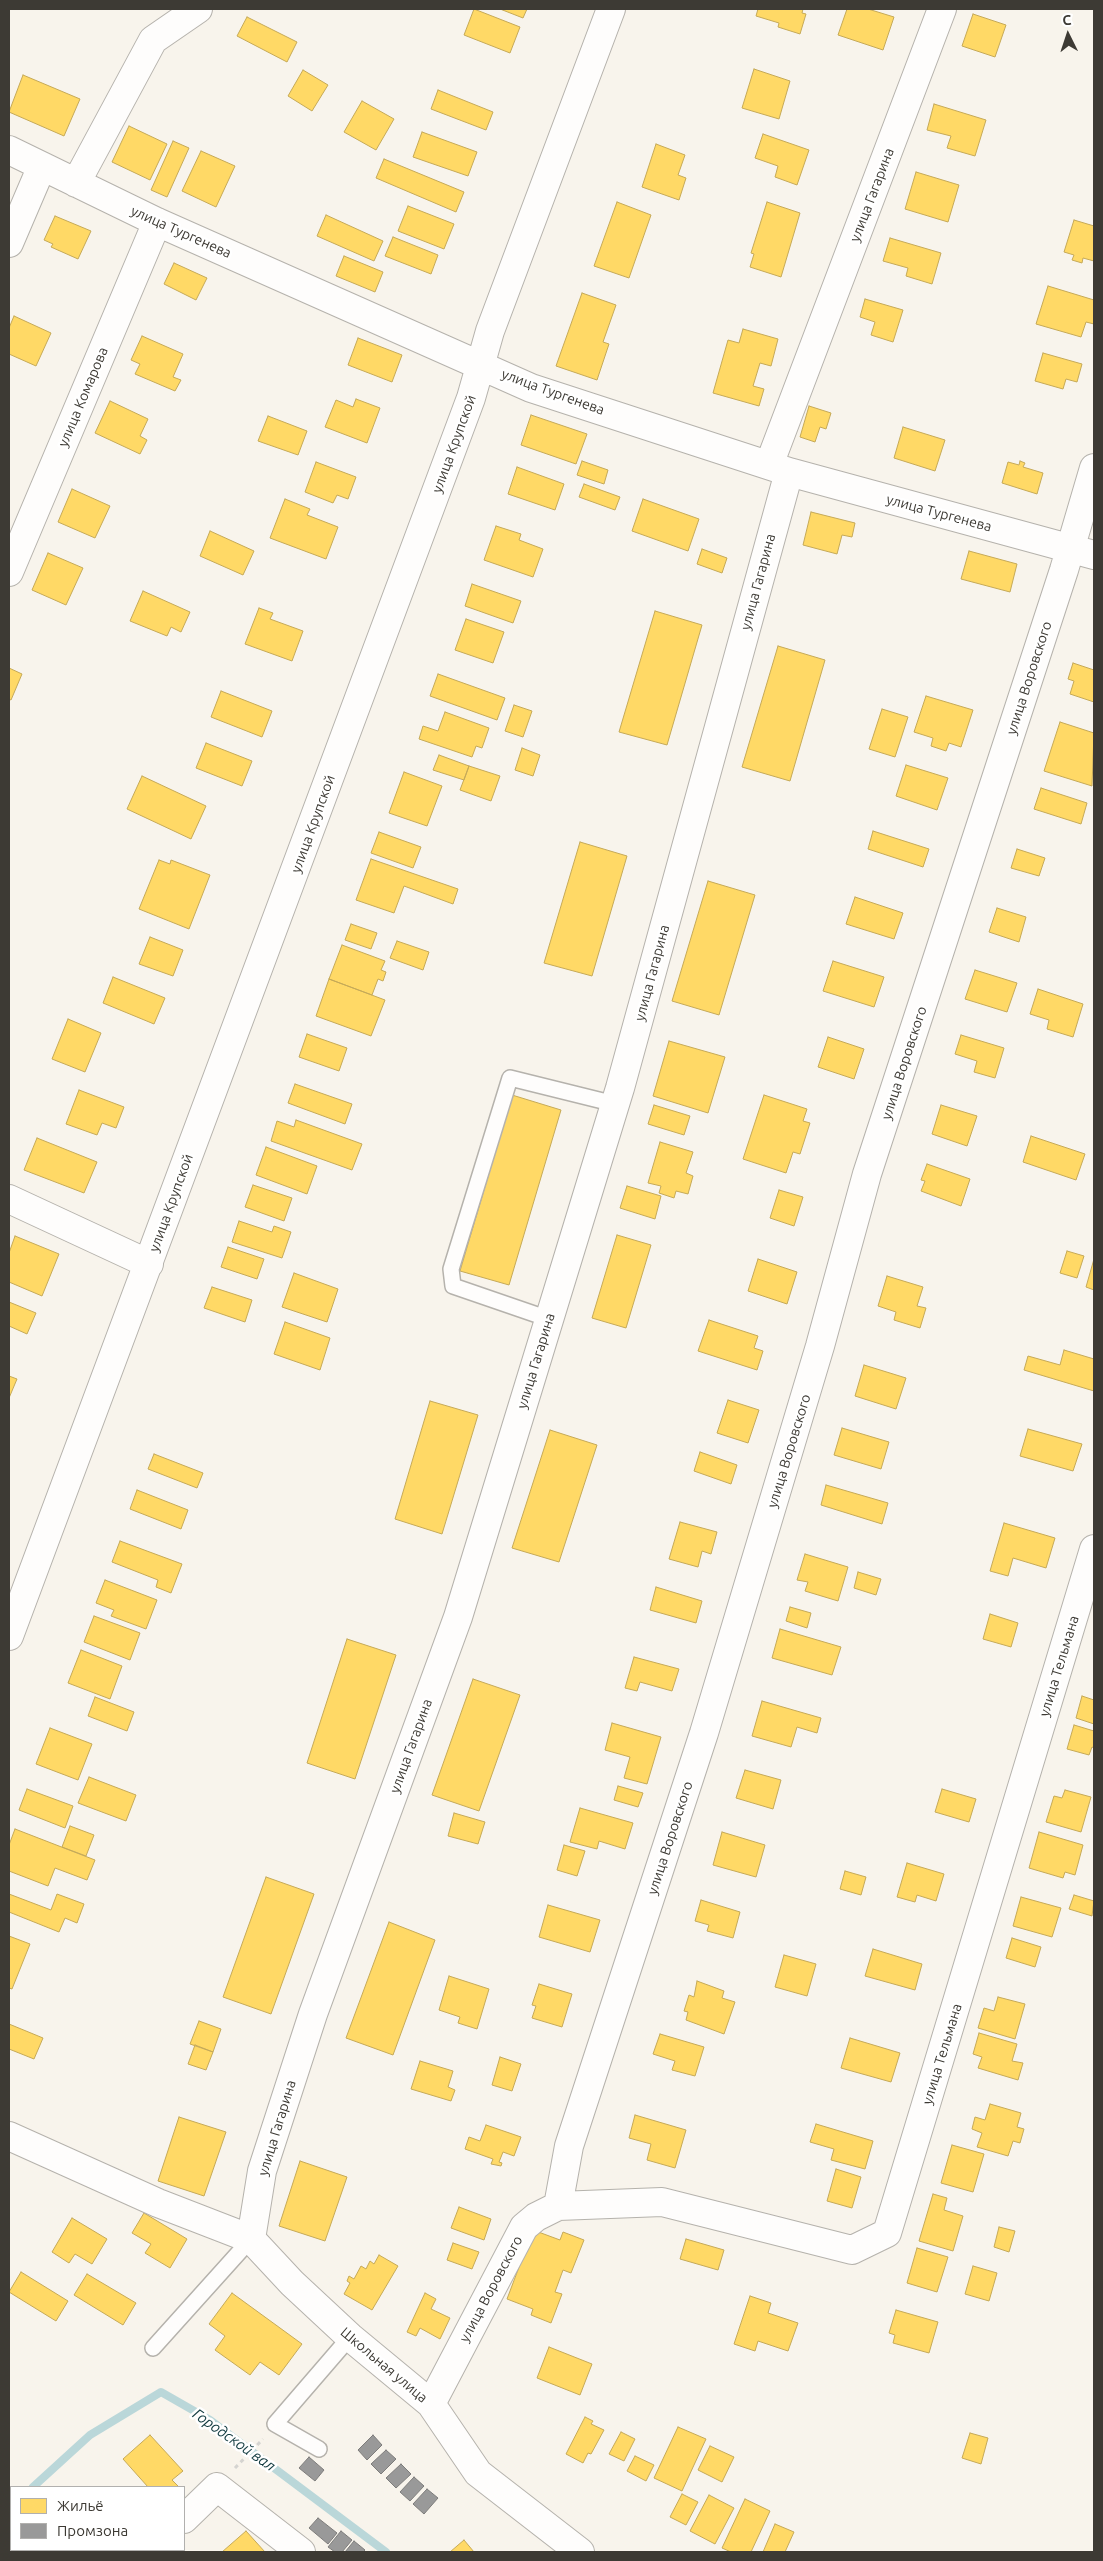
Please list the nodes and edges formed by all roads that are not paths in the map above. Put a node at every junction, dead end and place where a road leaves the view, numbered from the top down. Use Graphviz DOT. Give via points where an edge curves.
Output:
graph roads {
  1 [pos="198,9"];
  2 [pos="611,9"];
  3 [pos="942,9"];
  4 [pos="9,150"];
  5 [pos="42,166"];
  6 [pos="76,183"];
  7 [pos="157,222"];
  8 [pos="9,243"];
  9 [pos="480,365"];
  10 [pos="779,468"];
  11 [pos="1094,468"];
  12 [pos="1082,552"];
  13 [pos="9,572"];
  14 [pos="615,1104"];
  15 [pos="9,1199"];
  16 [pos="149,1264"];
  17 [pos="549,1319"];
  18 [pos="1094,1549"];
  19 [pos="9,1636"];
  20 [pos="9,2136"];
  21 [pos="558,2206"];
  22 [pos="251,2239"];
  23 [pos="350,2337"];
  24 [pos="154,2348"];
  25 [pos="431,2404"];
  26 [pos="319,2449"];
  27 [pos="185,2518"];
  28 [pos="301,2552"];
  29 [pos="580,2552"];
  1 -- 6 [label="street" via="153,40"];
  2 -- 9 [label="street, улица Крупской"];
  3 -- 10 [label="street, улица Гагарина"];
  4 -- 5 [label="street, улица Тургенева"];
  5 -- 6 [label="street, улица Тургенева"];
  5 -- 8 [label="street"];
  6 -- 7 [label="street, улица Тургенева"];
  7 -- 9 [label="street, улица Тургенева"];
  7 -- 13 [label="street, улица Комарова"];
  9 -- 10 [label="street, улица Тургенева" via="531,388"];
  9 -- 16 [label="street, улица Крупской" via="468,407"];
  10 -- 12 [label="street, улица Тургенева"];
  10 -- 14 [label="street, улица Гагарина"];
  11 -- 12 [label="street, улица Воровского"];
  12 -- 21 [label="street, улица Воровского" via="867,1174 820,1346 704,1733 569,2146"];
  14 -- 17 [label="street, улица Гагарина"];
  14 -- 17 [label="lane" via="510,1078 451,1269 453,1286"];
  15 -- 16 [label="street"];
  16 -- 19 [label="street, улица Крупской"];
  17 -- 22 [label="street, улица Гагарина" via="458,1618 313,2014 265,2162"];
  18 -- 21 [label="street, улица Тельмана" via="887,2232 852,2250 662,2202"];
  20 -- 22 [label="street" via="158,2203"];
  21 -- 25 [label="street, улица Воровского" via="524,2227"];
  22 -- 23 [label="street, Школьная улица"];
  22 -- 24 [label="lane"];
  23 -- 25 [label="street, Школьная улица"];
  23 -- 26 [label="lane" via="275,2424"];
  25 -- 29 [label="street, Школьная улица" via="478,2473"];
  27 -- 28 [label="street" via="217,2487"];
}
